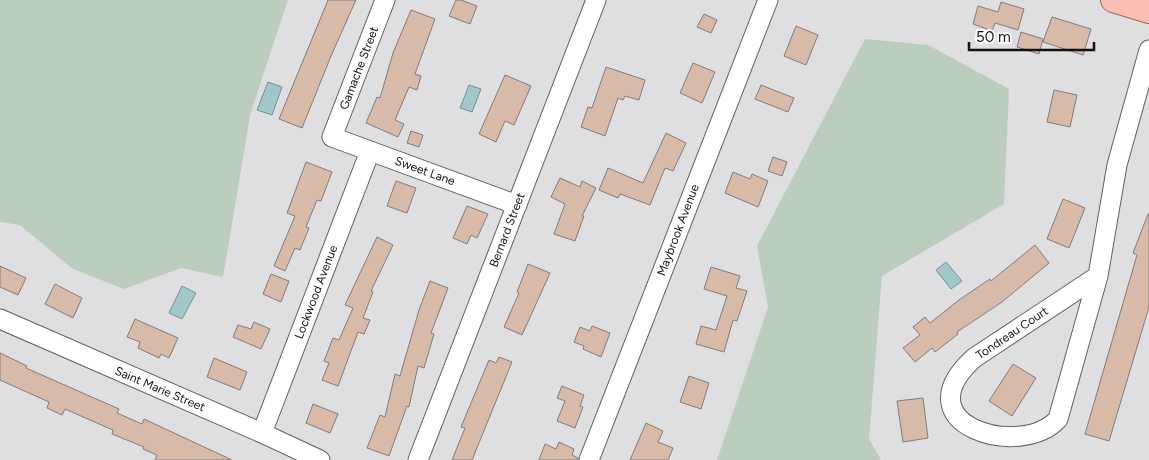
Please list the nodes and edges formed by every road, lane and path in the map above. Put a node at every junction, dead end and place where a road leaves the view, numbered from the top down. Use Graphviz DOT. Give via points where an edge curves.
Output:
graph roads {
  1 [pos="385,0"];
  2 [pos="596,0"];
  3 [pos="768,0"];
  4 [pos="1113,0"];
  5 [pos="1149,11"];
  6 [pos="1149,50"];
  7 [pos="332,137"];
  8 [pos="370,151"];
  9 [pos="517,205"];
  10 [pos="1098,276"];
  11 [pos="0,319"];
  12 [pos="262,433"];
  13 [pos="975,448"];
  14 [pos="1028,453"];
  15 [pos="320,460"];
  16 [pos="418,460"];
  17 [pos="588,460"];
  1 -- 7 [label="street, Gamache Street"];
  2 -- 9 [label="street, Bernard Street"];
  3 -- 17 [label="street, Maybrook Avenue"];
  4 -- 5 [label="main road"];
  6 -- 10 [label="street" via="1117,165"];
  7 -- 8 [label="street, Sweet Lane"];
  8 -- 9 [label="street, Sweet Lane"];
  8 -- 12 [label="street, Lockwood Avenue"];
  9 -- 16 [label="street, Bernard Street"];
  10 -- 13 [label="street, Tondreau Court" via="965,367 953,388 952,413 961,436"];
  10 -- 14 [label="street" via="1058,419 1047,439"];
  11 -- 12 [label="street, Saint Marie Street"];
  12 -- 15 [label="street, Saint Marie Street"];
}
